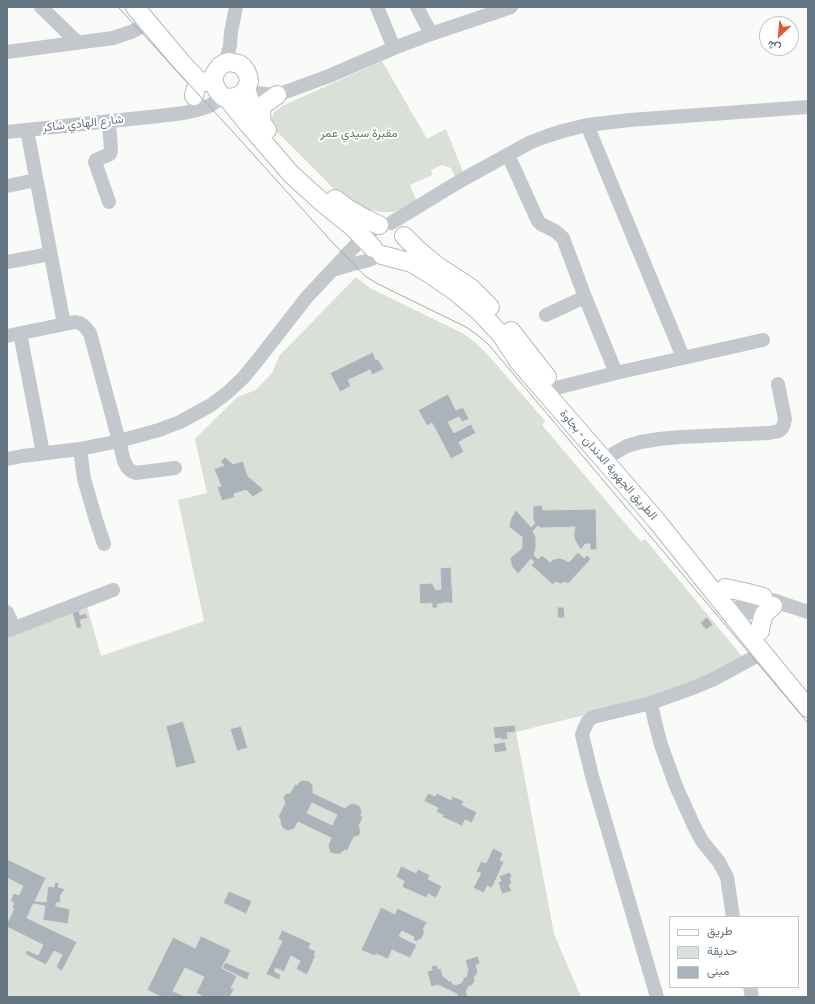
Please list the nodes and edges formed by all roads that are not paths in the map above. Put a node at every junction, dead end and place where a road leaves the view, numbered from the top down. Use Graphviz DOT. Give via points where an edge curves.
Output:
graph roads {
  1 [pos="41,7"];
  2 [pos="136,7"];
  3 [pos="236,7"];
  4 [pos="376,7"];
  5 [pos="417,7"];
  6 [pos="511,7"];
  7 [pos="474,13"];
  8 [pos="149,23"];
  9 [pos="430,34"];
  10 [pos="78,43"];
  11 [pos="394,48"];
  12 [pos="7,52"];
  13 [pos="182,63"];
  14 [pos="217,81"];
  15 [pos="247,88"];
  16 [pos="277,95"];
  17 [pos="808,107"];
  18 [pos="159,116"];
  19 [pos="109,122"];
  20 [pos="262,124"];
  21 [pos="587,125"];
  22 [pos="27,130"];
  23 [pos="7,132"];
  24 [pos="508,154"];
  25 [pos="36,180"];
  26 [pos="7,186"];
  27 [pos="109,202"];
  28 [pos="386,233"];
  29 [pos="50,254"];
  30 [pos="7,262"];
  31 [pos="331,270"];
  32 [pos="585,297"];
  33 [pos="546,315"];
  34 [pos="64,324"];
  35 [pos="14,335"];
  36 [pos="763,340"];
  37 [pos="683,357"];
  38 [pos="616,373"];
  39 [pos="778,384"];
  40 [pos="552,391"];
  41 [pos="119,441"];
  42 [pos="80,449"];
  43 [pos="43,453"];
  44 [pos="613,454"];
  45 [pos="7,459"];
  46 [pos="175,468"];
  47 [pos="104,544"];
  48 [pos="725,588"];
  49 [pos="113,590"];
  50 [pos="774,602"];
  51 [pos="7,612"];
  52 [pos="808,612"];
  53 [pos="738,613"];
  54 [pos="11,629"];
  55 [pos="760,631"];
  56 [pos="762,653"];
  57 [pos="808,689"];
  58 [pos="651,703"];
  59 [pos="808,708"];
  60 [pos="733,916"];
  61 [pos="657,997"];
  1 -- 10 [label="street"];
  2 -- 8 [label="main road"];
  3 -- 14 [label="street" via="230,46"];
  4 -- 11 [label="street"];
  5 -- 9 [label="street"];
  6 -- 7 [label="street"];
  7 -- 9 [label="street"];
  8 -- 10 [label="street" via="113,38"];
  8 -- 13 [label="main road"];
  9 -- 11 [label="street"];
  10 -- 12 [label="street"];
  11 -- 16 [label="street"];
  13 -- 14 [label="main road"];
  13 -- 14 [label="main road" via="207,71"];
  14 -- 15 [label="main road" via="236,97"];
  14 -- 15 [label="main road, الطريق الجهوية الدندان - بجاوة" via="243,67 248,76"];
  14 -- 18 [label="street, شارع الهادي شاكر"];
  14 -- 18 [label="street, شارع الهادي شاكر" via="212,104 201,109"];
  14 -- 28 [label="main road, الطريق الجهوية الدندان - بجاوة" via="231,103 291,174 324,204 355,229"];
  15 -- 16 [label="street" via="256,93"];
  15 -- 20 [label="main road, الطريق الجهوية الدندان - بجاوة" via="253,110"];
  16 -- 20 [label="main road" via="263,105"];
  17 -- 21 [label="street" via="660,117"];
  18 -- 19 [label="street, شارع الهادي شاكر"];
  19 -- 22 [label="street, شارع الهادي شاكر"];
  19 -- 27 [label="street" via="110,154 95,162"];
  20 -- 28 [label="main road, الطريق الجهوية الدندان - بجاوة" via="290,157 330,196"];
  21 -- 24 [label="street" via="547,136"];
  21 -- 37 [label="street"];
  22 -- 23 [label="street, شارع الهادي شاكر"];
  22 -- 25 [label="street"];
  24 -- 28 [label="street" via="460,181"];
  24 -- 32 [label="street" via="538,221 563,238"];
  25 -- 26 [label="street"];
  25 -- 29 [label="street"];
  28 -- 31 [label="street"];
  28 -- 31 [label="street" via="366,261"];
  28 -- 40 [label="main road, الطريق الجهوية الدندان - بجاوة" via="412,263 456,292 480,312 502,336 519,362"];
  28 -- 40 [label="main road, الطريق الجهوية الدندان - بجاوة" via="418,250 471,288 506,324"];
  29 -- 30 [label="street"];
  29 -- 34 [label="street"];
  31 -- 41 [label="street" via="257,362 227,393 180,422"];
  32 -- 33 [label="street"];
  32 -- 38 [label="street"];
  34 -- 35 [label="street"];
  34 -- 41 [label="street" via="80,323 90,333"];
  35 -- 43 [label="street"];
  36 -- 37 [label="street"];
  37 -- 38 [label="street"];
  38 -- 40 [label="street"];
  39 -- 44 [label="street" via="785,419 779,431 659,439 627,446"];
  40 -- 44 [label="main road, الطريق الجهوية الدندان - بجاوة"];
  40 -- 53 [label="main road, الطريق الجهوية الدندان - بجاوة" via="656,520"];
  41 -- 42 [label="street"];
  41 -- 46 [label="street" via="124,461 131,471 136,473"];
  42 -- 43 [label="street"];
  42 -- 47 [label="street" via="84,479"];
  43 -- 45 [label="street"];
  44 -- 48 [label="main road, الطريق الجهوية الدندان - بجاوة"];
  48 -- 50 [label="main road"];
  48 -- 53 [label="main road, الطريق الجهوية الدندان - بجاوة"];
  49 -- 54 [label="street"];
  50 -- 52 [label="street"];
  50 -- 53 [label="street"];
  50 -- 55 [label="main road" via="762,619"];
  51 -- 54 [label="street"];
  53 -- 55 [label="main road, الطريق الجهوية الدندان - بجاوة"];
  53 -- 56 [label="main road, الطريق الجهوية الدندان - بجاوة"];
  55 -- 57 [label="main road, الطريق الجهوية الدندان - بجاوة"];
  56 -- 58 [label="street" via="712,680"];
  56 -- 59 [label="main road, الطريق الجهوية الدندان - بجاوة"];
  58 -- 60 [label="street" via="661,745 676,786 702,841 727,877"];
  58 -- 61 [label="street" via="593,717 586,724 582,734"];
}
